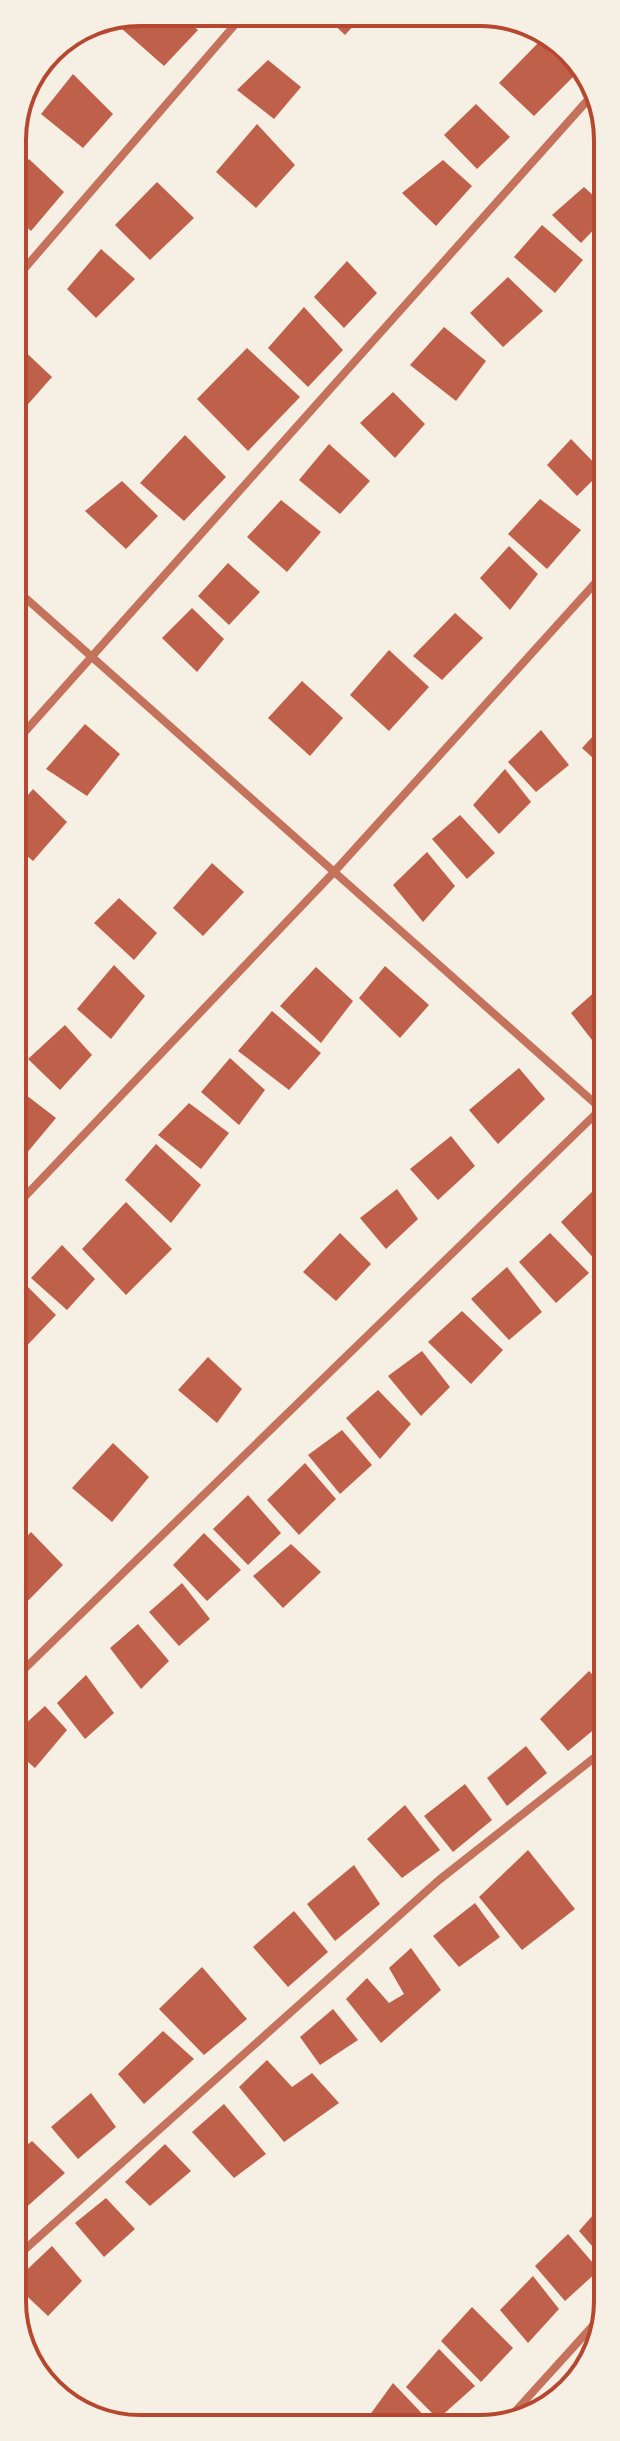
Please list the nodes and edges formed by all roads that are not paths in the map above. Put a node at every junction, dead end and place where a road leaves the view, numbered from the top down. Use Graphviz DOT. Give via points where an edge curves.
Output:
graph roads {
  1 [pos="234,26"];
  2 [pos="587,101"];
  3 [pos="26,267"];
  4 [pos="594,584"];
  5 [pos="26,599"];
  6 [pos="91,657"];
  7 [pos="26,730"];
  8 [pos="334,872"];
  9 [pos="594,1098"];
  10 [pos="594,1119"];
  11 [pos="26,1195"];
  12 [pos="26,1667"];
  13 [pos="594,1758"];
  14 [pos="26,2248"];
  15 [pos="591,2328"];
  16 [pos="518,2409"];
  1 -- 3 [label="street"];
  2 -- 6 [label="street"];
  4 -- 8 [label="street"];
  5 -- 6 [label="street"];
  6 -- 7 [label="street"];
  6 -- 8 [label="street"];
  8 -- 9 [label="street"];
  8 -- 11 [label="street"];
  10 -- 12 [label="street"];
  13 -- 14 [label="street" via="439,1880"];
  15 -- 16 [label="street"];
}
